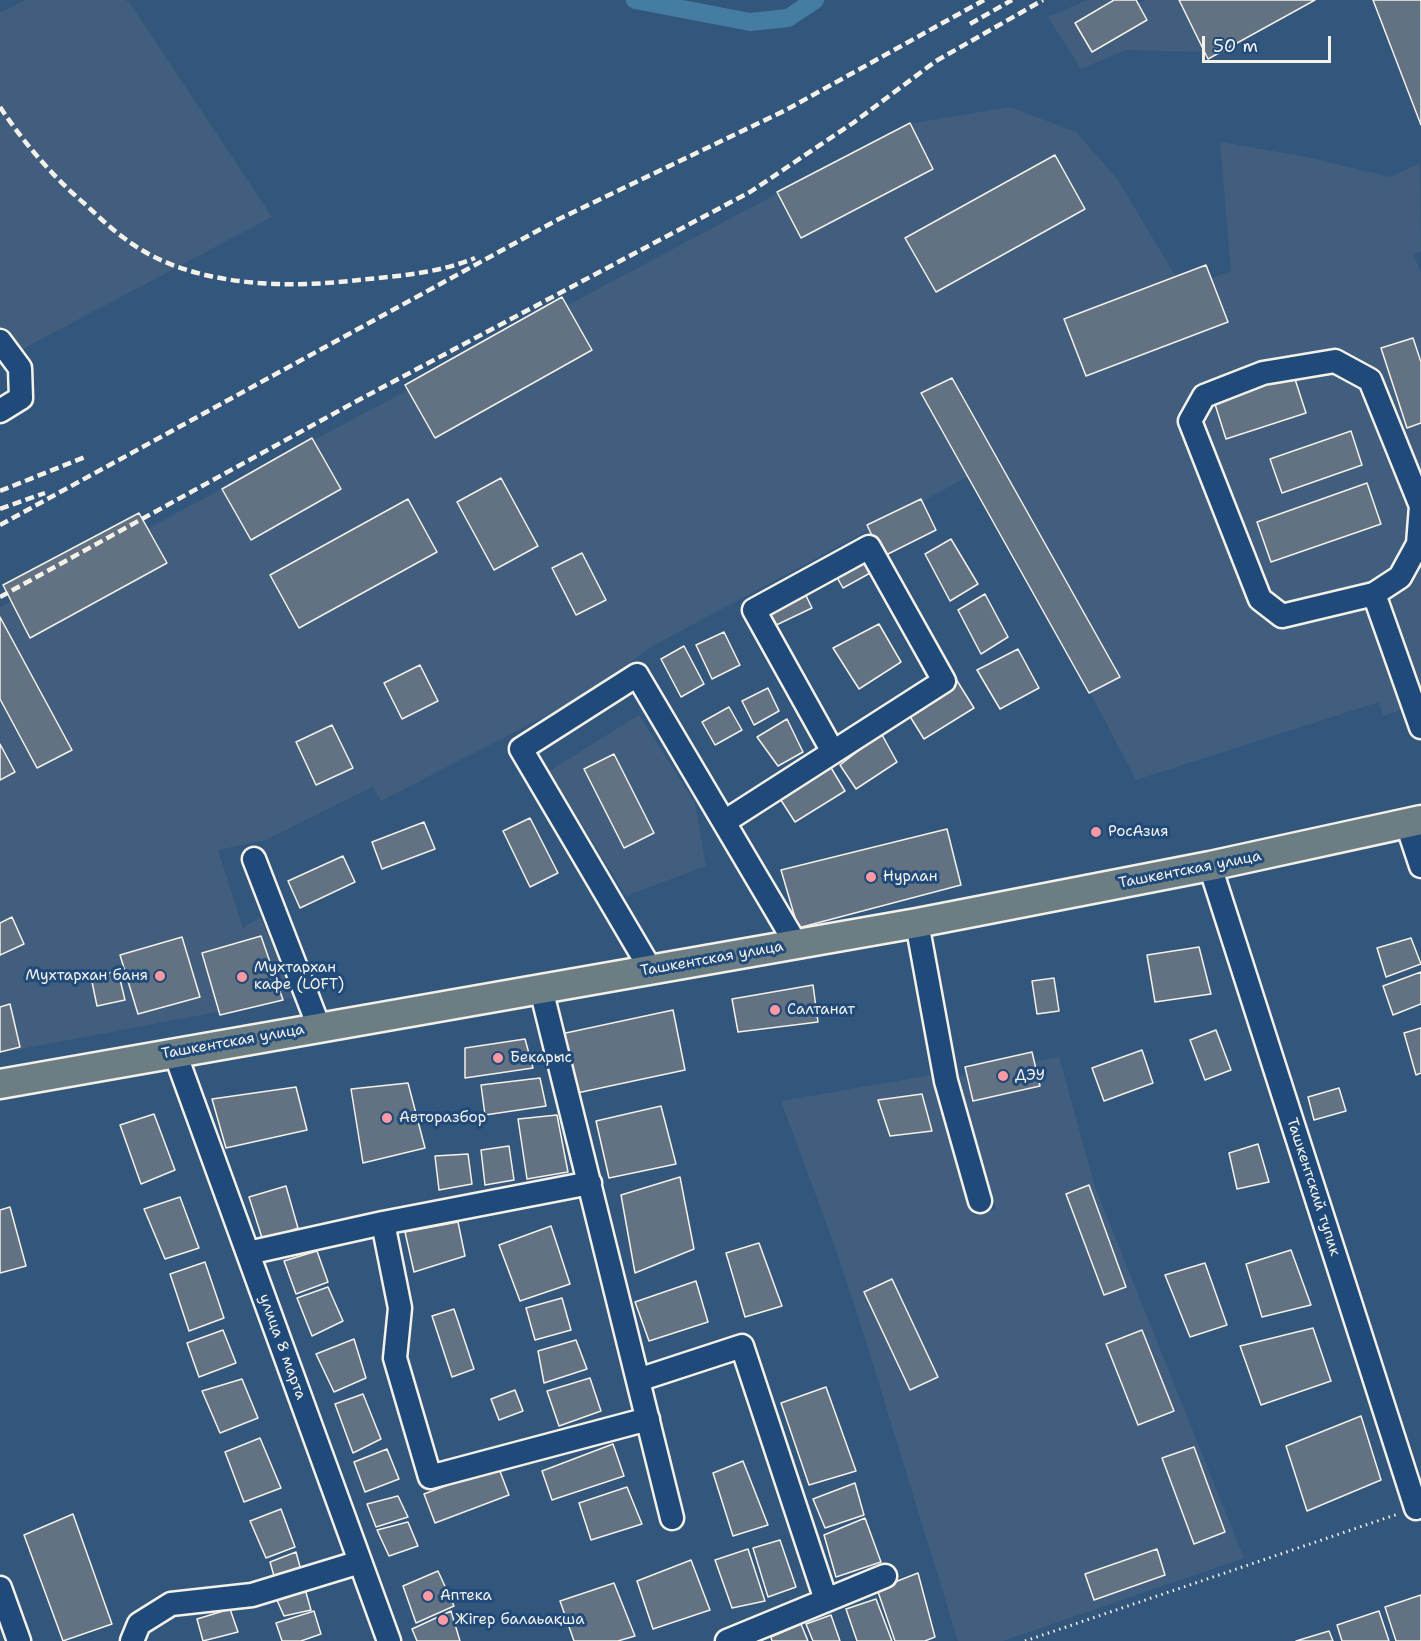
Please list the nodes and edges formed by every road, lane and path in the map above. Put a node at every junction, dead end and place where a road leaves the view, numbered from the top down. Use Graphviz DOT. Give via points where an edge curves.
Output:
graph roads {
  1 [pos="0,341"];
  2 [pos="0,411"];
  3 [pos="1374,594"];
  4 [pos="1421,727"];
  5 [pos="833,752"];
  6 [pos="724,822"];
  7 [pos="1414,822"];
  8 [pos="254,859"];
  9 [pos="1210,866"];
  10 [pos="1421,866"];
  11 [pos="917,923"];
  12 [pos="796,944"];
  13 [pos="651,970"];
  14 [pos="541,989"];
  15 [pos="319,1027"];
  16 [pos="175,1053"];
  17 [pos="0,1084"];
  18 [pos="590,1184"];
  19 [pos="980,1201"];
  20 [pos="383,1223"];
  21 [pos="248,1253"];
  22 [pos="638,1380"];
  23 [pos="648,1419"];
  24 [pos="1416,1508"];
  25 [pos="672,1518"];
  26 [pos="360,1562"];
  27 [pos="885,1576"];
  28 [pos="0,1588"];
  29 [pos="826,1600"];
  30 [pos="19,1641"];
  31 [pos="132,1641"];
  32 [pos="389,1641"];
  33 [pos="727,1641"];
  34 [pos="1025,1641"];
  1 -- 2 [label="street" via="20,368 21,398"];
  3 -- 3 [label="street" via="1400,577 1418,544 1421,506 1370,380 1335,361 1263,373 1204,396 1190,421 1260,598 1282,616"];
  3 -- 4 [label="street"];
  5 -- 5 [label="street" via="944,681 869,546 754,610"];
  5 -- 6 [label="street"];
  6 -- 12 [label="street"];
  6 -- 13 [label="street" via="637,675 521,749"];
  7 -- 9 [label="main road, Ташкентская улица"];
  7 -- 10 [label="street"];
  8 -- 15 [label="street"];
  9 -- 11 [label="main road, Ташкентская улица"];
  9 -- 24 [label="street, Ташкентский тупик"];
  11 -- 12 [label="main road, Ташкентская улица"];
  11 -- 19 [label="street" via="946,1081"];
  12 -- 13 [label="main road, Ташкентская улица"];
  13 -- 14 [label="main road, Ташкентская улица"];
  14 -- 15 [label="main road, Ташкентская улица"];
  14 -- 18 [label="street"];
  15 -- 16 [label="main road, Ташкентская улица"];
  16 -- 17 [label="main road, Ташкентская улица"];
  16 -- 21 [label="street, улица 8 марта"];
  18 -- 20 [label="street"];
  18 -- 22 [label="street"];
  20 -- 21 [label="street"];
  20 -- 23 [label="street" via="400,1308 395,1358 430,1477"];
  21 -- 26 [label="street, улица 8 марта"];
  22 -- 23 [label="street"];
  22 -- 29 [label="street" via="742,1346"];
  23 -- 25 [label="street"];
  24 -- 34 [label="path"];
  26 -- 31 [label="street" via="252,1595 171,1604 139,1623"];
  26 -- 32 [label="street, улица 8 марта"];
  27 -- 29 [label="street"];
  28 -- 30 [label="street"];
  29 -- 33 [label="street"];
}
